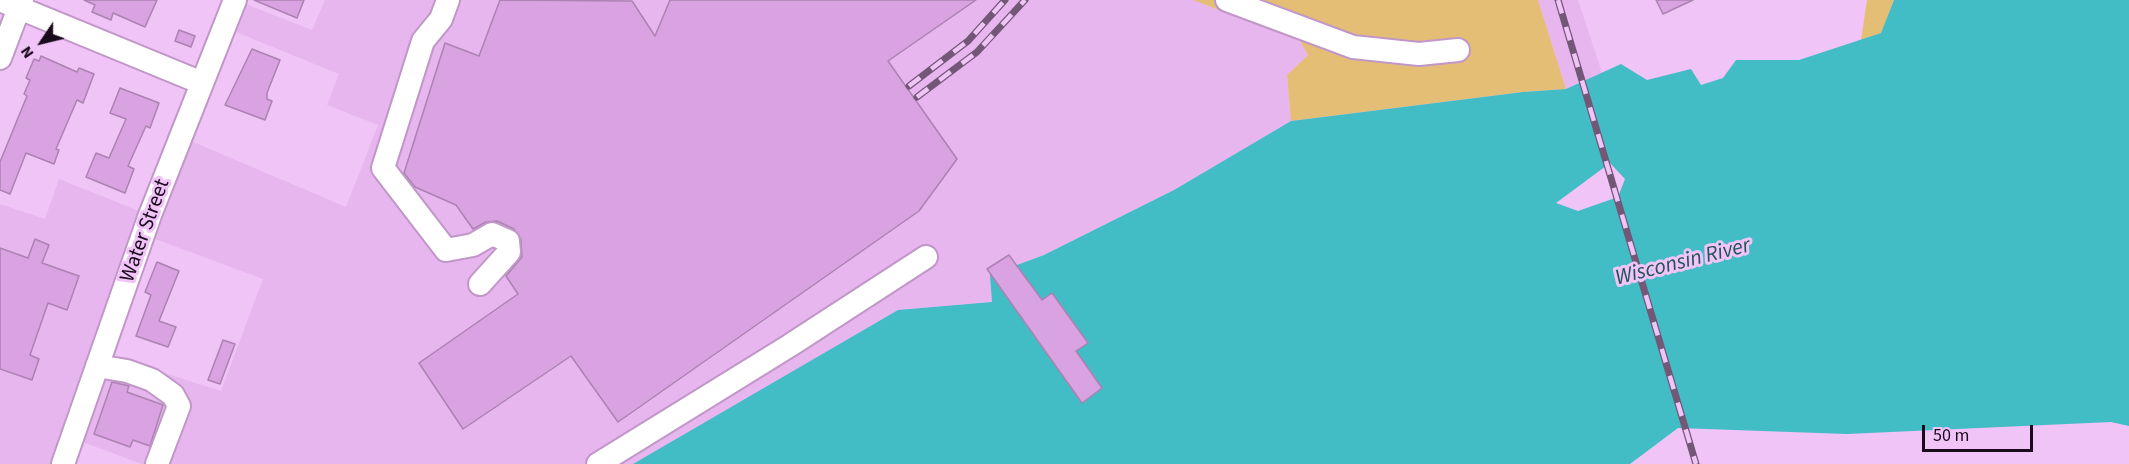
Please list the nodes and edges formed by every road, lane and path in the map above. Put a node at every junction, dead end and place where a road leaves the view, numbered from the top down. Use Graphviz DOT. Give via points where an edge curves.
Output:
graph roads {
  1 [pos="235,0"];
  2 [pos="448,0"];
  3 [pos="1227,0"];
  4 [pos="14,2"];
  5 [pos="1458,50"];
  6 [pos="0,58"];
  7 [pos="202,83"];
  8 [pos="926,257"];
  9 [pos="480,284"];
  10 [pos="97,366"];
  11 [pos="63,464"];
  12 [pos="158,464"];
  13 [pos="598,464"];
  1 -- 7 [label="street, Water Street"];
  2 -- 9 [label="street" via="441,19 423,41 383,168 446,250 473,245 492,234 508,241 509,252"];
  3 -- 5 [label="street" via="1353,47 1419,54"];
  4 -- 6 [label="street"];
  4 -- 7 [label="street"];
  7 -- 10 [label="street, Water Street"];
  8 -- 13 [label="street"];
  10 -- 11 [label="street, Water Street"];
  10 -- 12 [label="street" via="152,380 173,395 179,406"];
}
